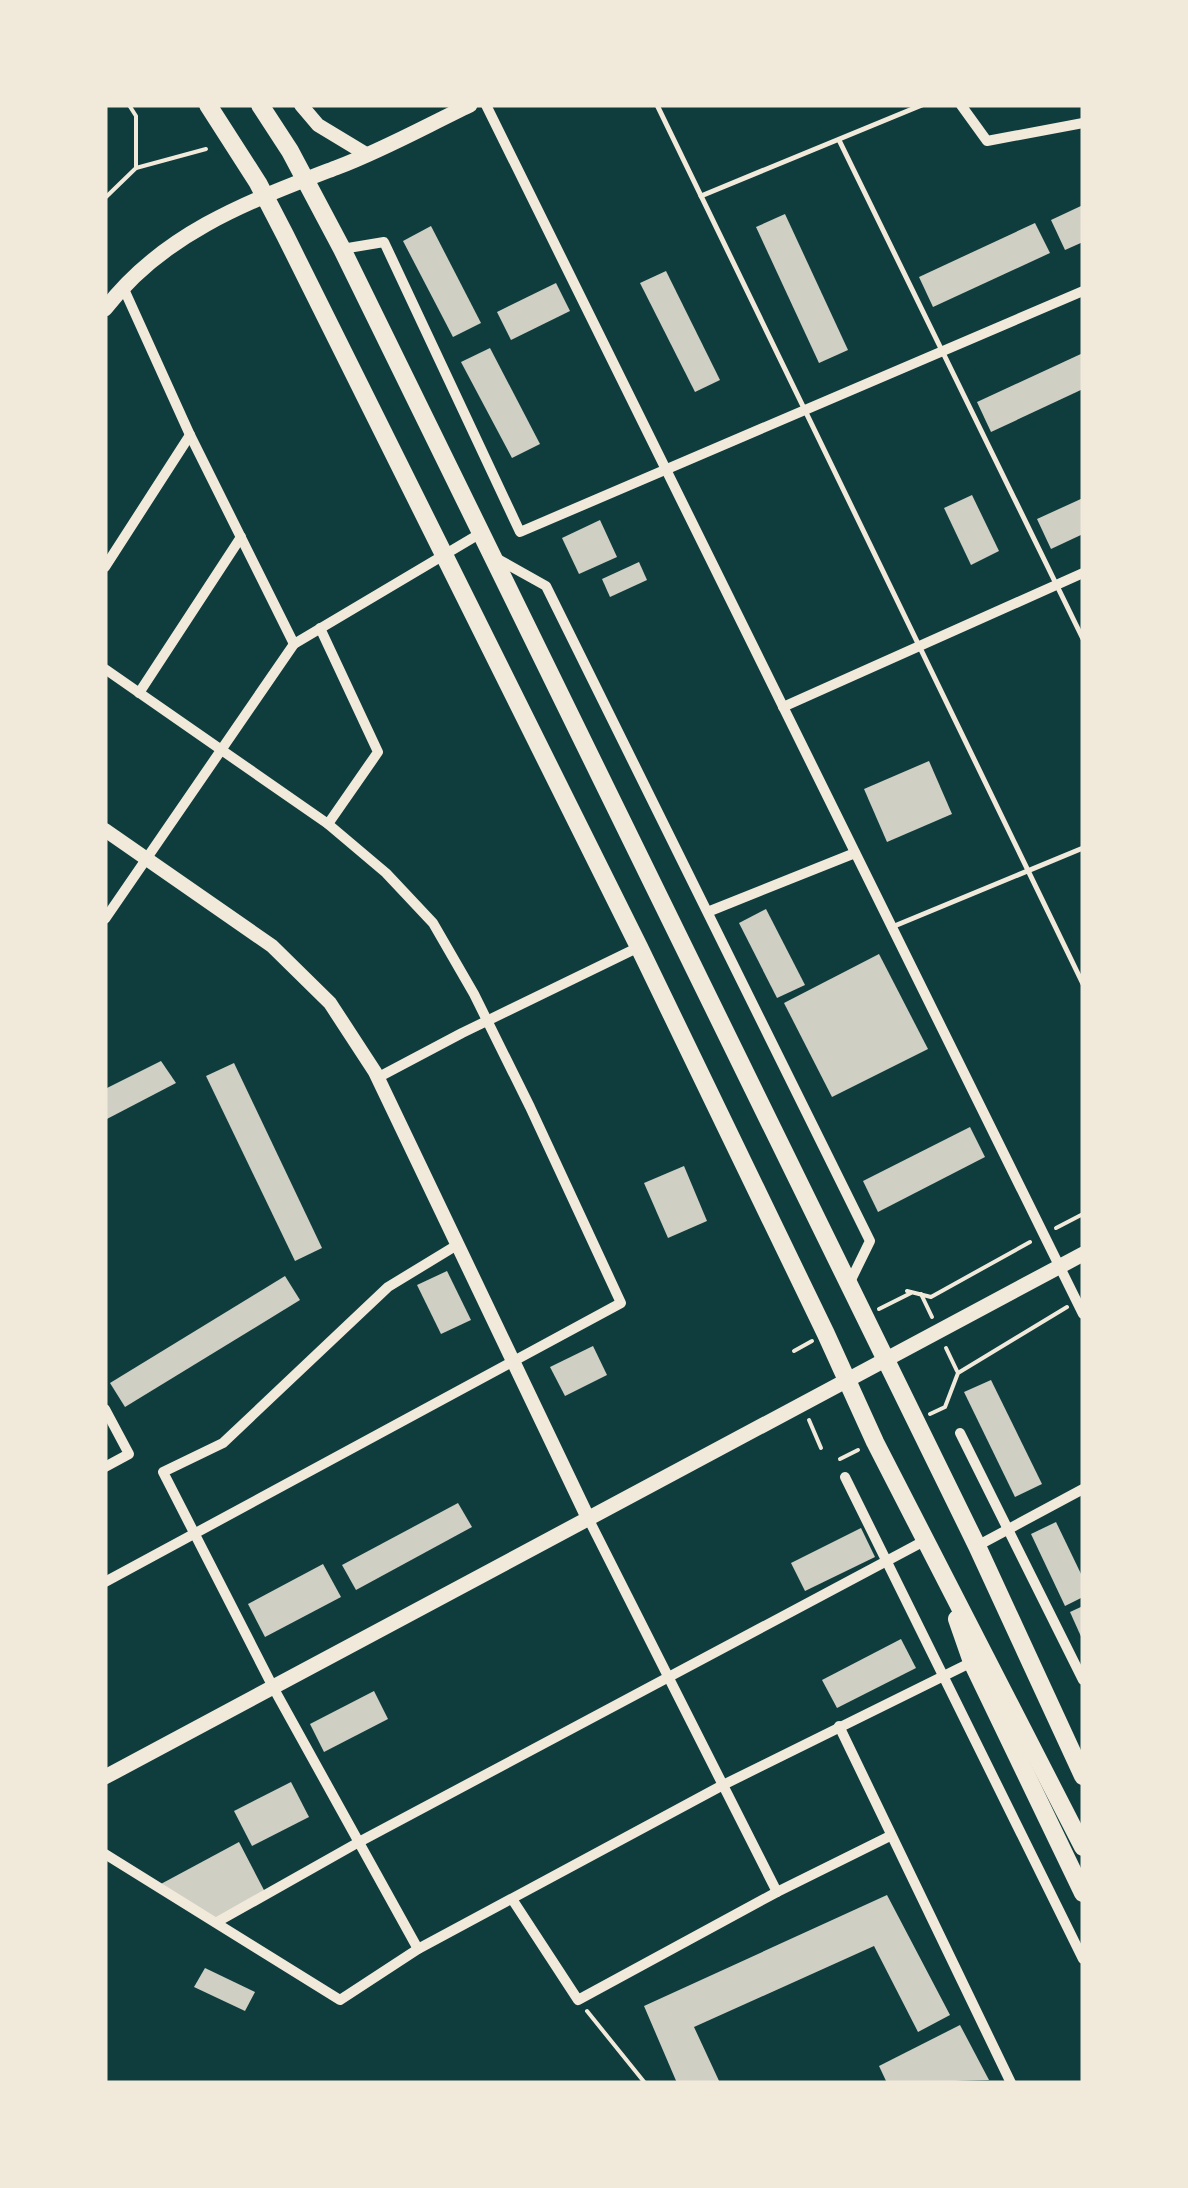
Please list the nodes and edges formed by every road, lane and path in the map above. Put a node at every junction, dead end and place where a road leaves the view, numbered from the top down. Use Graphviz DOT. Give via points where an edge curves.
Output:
graph roads {
  1 [pos="129,105"];
  2 [pos="208,105"];
  3 [pos="260,105"];
  4 [pos="301,105"];
  5 [pos="470,105"];
  6 [pos="486,105"];
  7 [pos="657,105"];
  8 [pos="922,105"];
  9 [pos="961,105"];
  10 [pos="1083,123"];
  11 [pos="838,140"];
  12 [pos="206,149"];
  13 [pos="366,154"];
  14 [pos="136,168"];
  15 [pos="303,178"];
  16 [pos="264,194"];
  17 [pos="701,196"];
  18 [pos="105,198"];
  19 [pos="342,249"];
  20 [pos="122,286"];
  21 [pos="1083,291"];
  22 [pos="105,309"];
  23 [pos="943,351"];
  24 [pos="804,409"];
  25 [pos="190,436"];
  26 [pos="666,470"];
  27 [pos="481,533"];
  28 [pos="241,538"];
  29 [pos="444,556"];
  30 [pos="492,556"];
  31 [pos="105,567"];
  32 [pos="1083,573"];
  33 [pos="1056,584"];
  34 [pos="320,628"];
  35 [pos="1083,639"];
  36 [pos="294,644"];
  37 [pos="919,645"];
  38 [pos="105,670"];
  39 [pos="139,693"];
  40 [pos="783,706"];
  41 [pos="223,751"];
  42 [pos="328,824"];
  43 [pos="105,830"];
  44 [pos="1083,848"];
  45 [pos="856,853"];
  46 [pos="147,859"];
  47 [pos="1028,872"];
  48 [pos="710,911"];
  49 [pos="105,919"];
  50 [pos="892,927"];
  51 [pos="639,947"];
  52 [pos="1083,984"];
  53 [pos="488,1022"];
  54 [pos="378,1078"];
  55 [pos="1083,1214"];
  56 [pos="1044,1234"];
  57 [pos="457,1245"];
  58 [pos="1083,1254"];
  59 [pos="1060,1267"];
  60 [pos="848,1287"];
  61 [pos="907,1291"];
  62 [pos="1077,1301"];
  63 [pos="1083,1314"];
  64 [pos="513,1360"];
  65 [pos="885,1362"];
  66 [pos="848,1382"];
  67 [pos="945,1407"];
  68 [pos="105,1409"];
  69 [pos="960,1433"];
  70 [pos="105,1467"];
  71 [pos="845,1477"];
  72 [pos="1083,1489"];
  73 [pos="588,1518"];
  74 [pos="1009,1529"];
  75 [pos="196,1533"];
  76 [pos="927,1539"];
  77 [pos="977,1546"];
  78 [pos="887,1560"];
  79 [pos="105,1582"];
  80 [pos="972,1662"];
  81 [pos="944,1676"];
  82 [pos="668,1677"];
  83 [pos="1083,1680"];
  84 [pos="274,1688"];
  85 [pos="1051,1707"];
  86 [pos="839,1726"];
  87 [pos="1083,1755"];
  88 [pos="1083,1776"];
  89 [pos="105,1778"];
  90 [pos="723,1785"];
  91 [pos="890,1836"];
  92 [pos="359,1842"];
  93 [pos="1083,1847"];
  94 [pos="105,1854"];
  95 [pos="777,1892"];
  96 [pos="1083,1893"];
  97 [pos="512,1898"];
  98 [pos="216,1922"];
  99 [pos="418,1949"];
  100 [pos="1083,1959"];
  101 [pos="578,2000"];
  102 [pos="644,2083"];
  103 [pos="1011,2083"];
  1 -- 14 [label="path" via="136,116"];
  2 -- 16 [label="main road"];
  3 -- 15 [label="main road"];
  4 -- 13 [label="street" via="318,126"];
  5 -- 13 [label="main road"];
  6 -- 26 [label="street"];
  7 -- 17 [label="lane"];
  8 -- 11 [label="lane"];
  9 -- 10 [label="street" via="986,141"];
  11 -- 17 [label="lane"];
  11 -- 23 [label="lane"];
  12 -- 14 [label="path"];
  13 -- 15 [label="main road"];
  14 -- 18 [label="path"];
  15 -- 16 [label="main road"];
  15 -- 19 [label="main road"];
  16 -- 20 [label="main road" via="177,240"];
  16 -- 29 [label="main road"];
  17 -- 24 [label="lane"];
  19 -- 26 [label="street" via="384,242 520,532"];
  19 -- 27 [label="main road"];
  20 -- 22 [label="main road"];
  20 -- 25 [label="street"];
  21 -- 23 [label="street"];
  23 -- 24 [label="street"];
  23 -- 33 [label="lane"];
  24 -- 26 [label="street"];
  24 -- 37 [label="lane"];
  25 -- 28 [label="street"];
  25 -- 31 [label="street"];
  26 -- 40 [label="street"];
  27 -- 29 [label="street"];
  27 -- 30 [label="main road"];
  28 -- 36 [label="street"];
  28 -- 39 [label="street"];
  29 -- 34 [label="street"];
  29 -- 51 [label="main road"];
  30 -- 48 [label="street" via="546,586"];
  30 -- 60 [label="main road"];
  32 -- 33 [label="street"];
  33 -- 35 [label="lane"];
  33 -- 37 [label="street"];
  34 -- 36 [label="street"];
  34 -- 42 [label="street" via="378,752"];
  36 -- 41 [label="street"];
  37 -- 40 [label="street"];
  37 -- 47 [label="lane"];
  38 -- 39 [label="street"];
  39 -- 41 [label="street"];
  40 -- 45 [label="street"];
  41 -- 42 [label="street"];
  41 -- 46 [label="street"];
  42 -- 53 [label="street" via="433,923"];
  43 -- 46 [label="street"];
  44 -- 47 [label="lane"];
  45 -- 48 [label="street"];
  45 -- 50 [label="street"];
  46 -- 49 [label="street"];
  46 -- 54 [label="street" via="272,946 330,1003"];
  47 -- 50 [label="lane"];
  47 -- 52 [label="lane"];
  48 -- 60 [label="street" via="870,1241"];
  50 -- 56 [label="street"];
  51 -- 53 [label="street"];
  51 -- 66 [label="main road"];
  53 -- 54 [label="street"];
  53 -- 64 [label="street" via="621,1303"];
  54 -- 57 [label="street"];
  55 -- 56 [label="path"];
  56 -- 59 [label="street"];
  56 -- 61 [label="path" via="931,1297"];
  57 -- 64 [label="street"];
  57 -- 75 [label="street" via="388,1287 224,1443 163,1472"];
  58 -- 59 [label="main road"];
  59 -- 62 [label="street"];
  59 -- 65 [label="main road"];
  60 -- 65 [label="main road"];
  62 -- 63 [label="street"];
  62 -- 67 [label="path" via="958,1373"];
  64 -- 73 [label="street"];
  64 -- 75 [label="street"];
  65 -- 66 [label="main road"];
  65 -- 77 [label="main road"];
  66 -- 73 [label="main road"];
  66 -- 76 [label="main road"];
  68 -- 70 [label="street" via="130,1454"];
  69 -- 74 [label="street"];
  71 -- 78 [label="street"];
  72 -- 74 [label="street"];
  73 -- 82 [label="street"];
  73 -- 84 [label="main road"];
  74 -- 77 [label="street"];
  74 -- 83 [label="street"];
  75 -- 79 [label="street"];
  75 -- 84 [label="street"];
  76 -- 78 [label="street"];
  76 -- 80 [label="main road"];
  76 -- 93 [label="main road"];
  77 -- 85 [label="main road"];
  78 -- 81 [label="street"];
  78 -- 82 [label="street"];
  80 -- 81 [label="street"];
  80 -- 96 [label="main road"];
  81 -- 86 [label="street"];
  81 -- 100 [label="street"];
  82 -- 90 [label="street"];
  82 -- 92 [label="street"];
  84 -- 89 [label="main road"];
  84 -- 92 [label="street"];
  85 -- 87 [label="main road"];
  85 -- 88 [label="main road"];
  86 -- 90 [label="street"];
  86 -- 91 [label="street"];
  90 -- 95 [label="street"];
  90 -- 97 [label="street"];
  91 -- 95 [label="street"];
  91 -- 103 [label="street"];
  92 -- 98 [label="street"];
  92 -- 99 [label="street"];
  94 -- 98 [label="street"];
  95 -- 101 [label="street"];
  97 -- 99 [label="street"];
  97 -- 101 [label="street"];
  98 -- 99 [label="street" via="340,2000"];
  101 -- 102 [label="path"];
}
